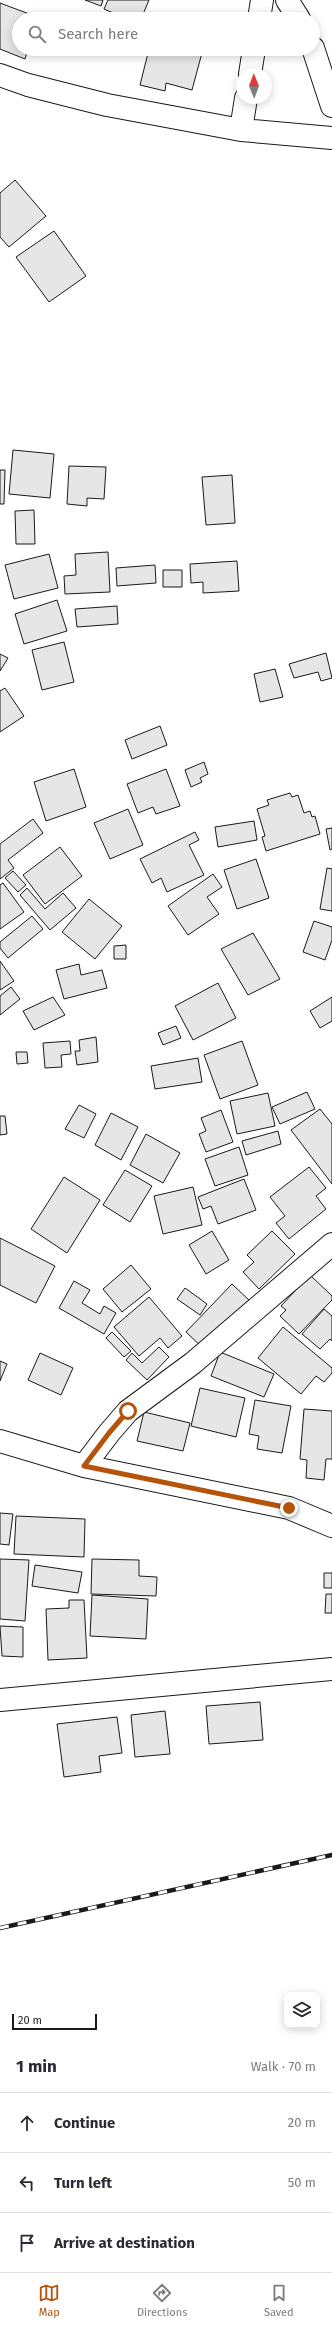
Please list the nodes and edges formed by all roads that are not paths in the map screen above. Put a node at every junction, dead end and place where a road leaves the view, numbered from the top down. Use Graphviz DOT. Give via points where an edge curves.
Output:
graph roads {
  1 [pos="262,0"];
  2 [pos="287,0"];
  3 [pos="260,12"];
  4 [pos="295,12"];
  5 [pos="253,56"];
  6 [pos="316,56"];
  7 [pos="251,68"];
  8 [pos="0,75"];
  9 [pos="245,104"];
  10 [pos="332,106"];
  11 [pos="241,130"];
  12 [pos="332,138"];
  13 [pos="332,1244"];
  14 [pos="0,1441"];
  15 [pos="84,1466"];
  16 [pos="332,1526"];
  17 [pos="332,1669"];
  18 [pos="0,1700"];
  1 -- 3 [label="street"];
  2 -- 4 [label="street"];
  5 -- 7 [label="street"];
  6 -- 10 [label="street"];
  8 -- 11 [label="street" via="28,85 107,105"];
  9 -- 11 [label="street"];
  11 -- 12 [label="street"];
  13 -- 15 [label="street" via="192,1363 128,1411"];
  14 -- 15 [label="street"];
  15 -- 16 [label="street" via="289,1508"];
  17 -- 18 [label="street"];
}
